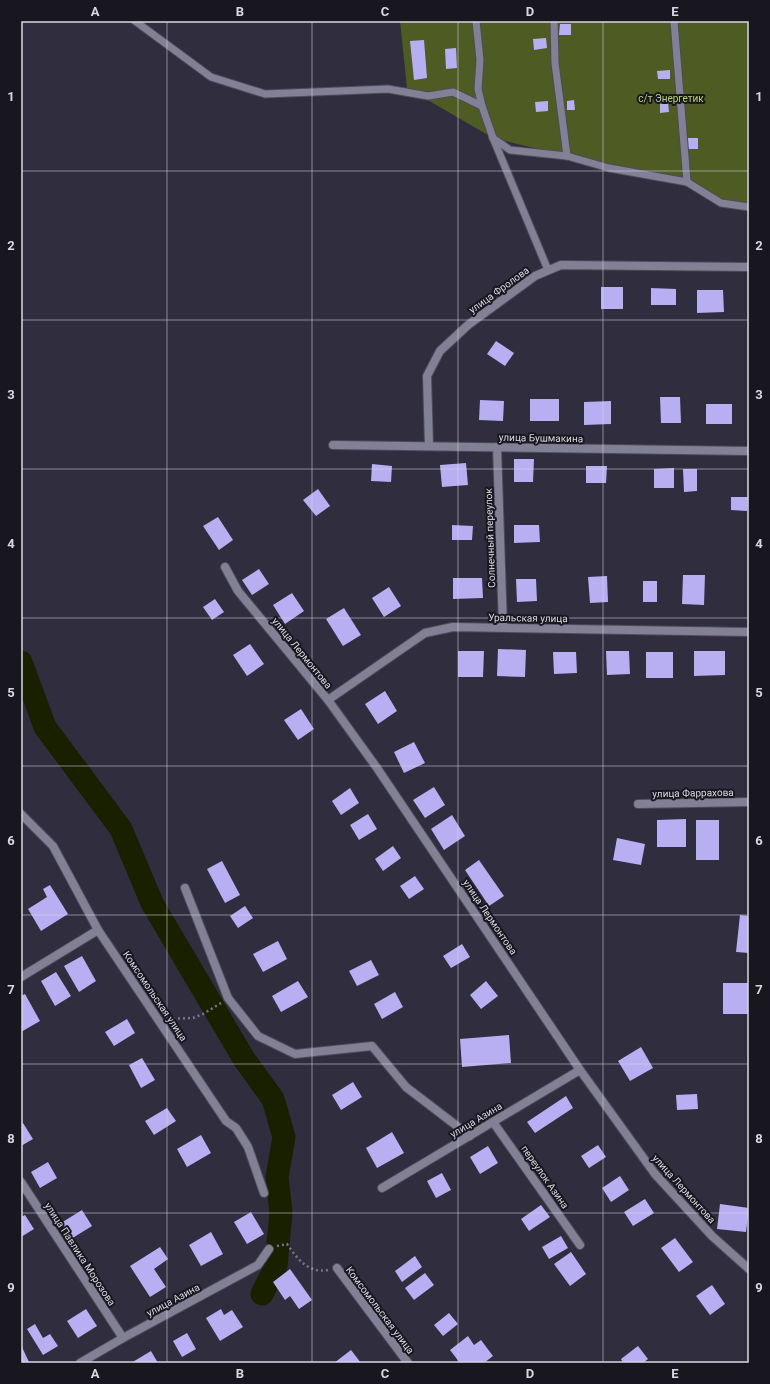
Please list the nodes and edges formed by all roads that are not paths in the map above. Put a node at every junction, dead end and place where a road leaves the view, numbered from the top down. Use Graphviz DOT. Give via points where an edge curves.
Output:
graph roads {
  1 [pos="135,21"];
  2 [pos="476,21"];
  3 [pos="554,21"];
  4 [pos="674,21"];
  5 [pos="482,106"];
  6 [pos="493,138"];
  7 [pos="567,156"];
  8 [pos="687,182"];
  9 [pos="749,207"];
  10 [pos="749,267"];
  11 [pos="548,270"];
  12 [pos="333,445"];
  13 [pos="429,446"];
  14 [pos="497,447"];
  15 [pos="749,451"];
  16 [pos="225,567"];
  17 [pos="503,627"];
  18 [pos="749,632"];
  19 [pos="328,700"];
  20 [pos="749,802"];
  21 [pos="638,804"];
  22 [pos="21,814"];
  23 [pos="185,888"];
  24 [pos="98,930"];
  25 [pos="21,977"];
  26 [pos="580,1070"];
  27 [pos="493,1122"];
  28 [pos="470,1136"];
  29 [pos="21,1182"];
  30 [pos="382,1188"];
  31 [pos="264,1193"];
  32 [pos="580,1245"];
  33 [pos="269,1249"];
  34 [pos="337,1268"];
  35 [pos="749,1269"];
  36 [pos="123,1338"];
  37 [pos="80,1363"];
  38 [pos="408,1363"];
  1 -- 5 [label="lane" via="211,77 265,94 388,89 428,96 453,92"];
  2 -- 5 [label="lane" via="480,60 478,89"];
  3 -- 7 [label="lane" via="555,63"];
  4 -- 8 [label="lane"];
  5 -- 6 [label="lane"];
  6 -- 7 [label="lane" via="510,150"];
  6 -- 11 [label="lane"];
  7 -- 8 [label="lane" via="609,168"];
  8 -- 9 [label="lane" via="721,203"];
  10 -- 11 [label="street, улица Фролова" via="561,265"];
  11 -- 13 [label="street, улица Фролова" via="535,276 468,325 440,350 427,376"];
  12 -- 13 [label="street, улица Бушмакина"];
  13 -- 14 [label="street, улица Бушмакина"];
  14 -- 15 [label="street, улица Бушмакина"];
  14 -- 17 [label="street, Солнечный переулок"];
  16 -- 19 [label="street, улица Лермонтова" via="238,591"];
  17 -- 18 [label="street, Уральская улица"];
  17 -- 19 [label="street, Уральская улица" via="453,627 425,633"];
  19 -- 26 [label="street, улица Лермонтова" via="377,768"];
  20 -- 21 [label="street, улица Фаррахова"];
  22 -- 24 [label="street, Комсомольская улица" via="53,846"];
  23 -- 28 [label="street" via="228,998 258,1036 295,1054 372,1046 406,1087"];
  24 -- 25 [label="street"];
  24 -- 31 [label="street, Комсомольская улица" via="226,1121 236,1128 248,1147"];
  26 -- 27 [label="street, улица Азина"];
  26 -- 35 [label="street, улица Лермонтова" via="655,1174 712,1236"];
  27 -- 28 [label="street, улица Азина"];
  27 -- 32 [label="street, переулок Азина"];
  28 -- 30 [label="street, улица Азина"];
  29 -- 36 [label="street, улица Павлика Морозова"];
  33 -- 36 [label="street, улица Азина" via="258,1265"];
  34 -- 38 [label="street, Комсомольская улица"];
  36 -- 37 [label="street, улица Азина"];
}
